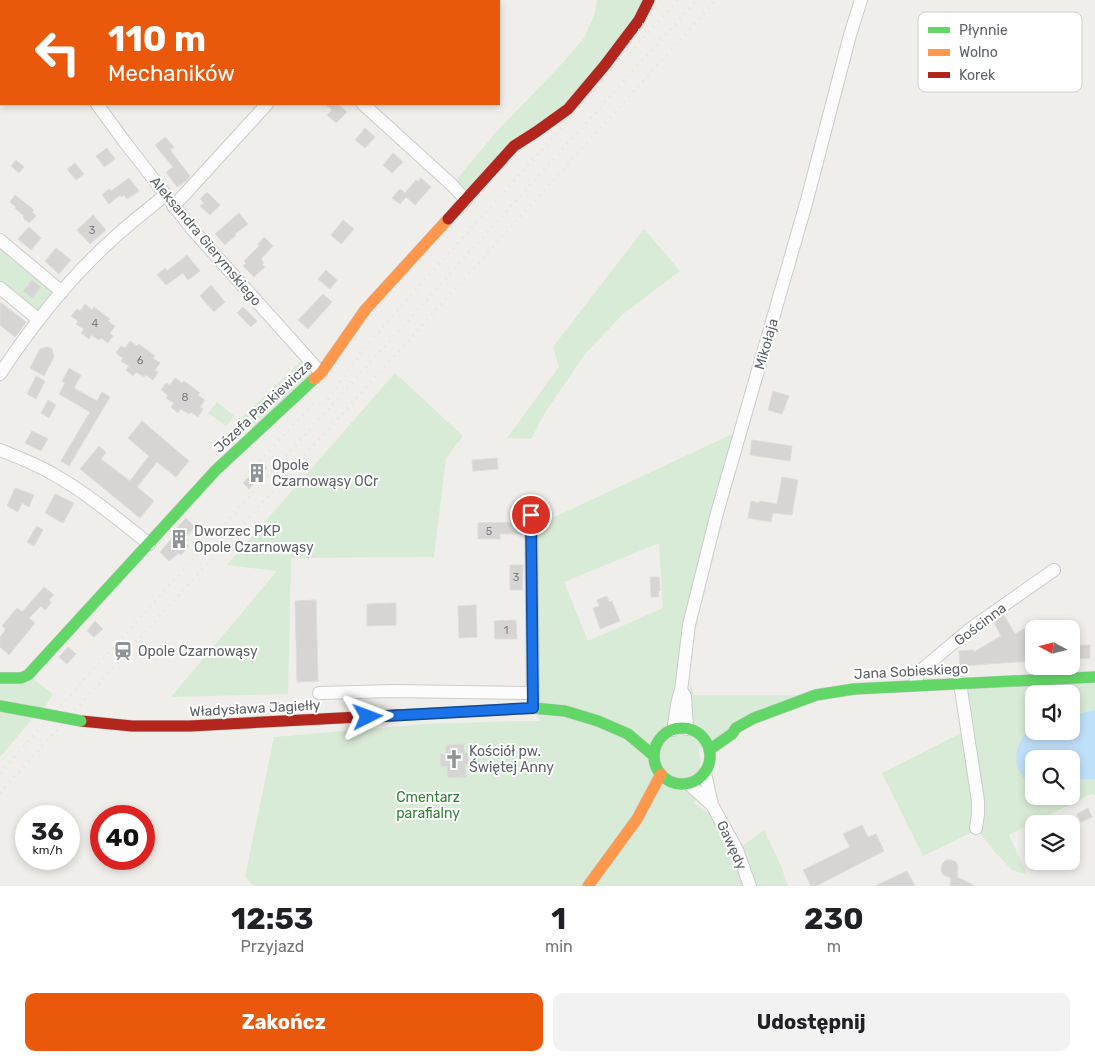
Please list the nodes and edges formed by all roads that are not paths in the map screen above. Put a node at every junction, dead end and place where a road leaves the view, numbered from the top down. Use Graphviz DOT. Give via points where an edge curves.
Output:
graph roads {
  1 [pos="649,0"];
  2 [pos="861,0"];
  3 [pos="98,105"];
  4 [pos="266,105"];
  5 [pos="364,105"];
  6 [pos="169,200"];
  7 [pos="466,200"];
  8 [pos="0,240"];
  9 [pos="0,288"];
  10 [pos="62,292"];
  11 [pos="39,320"];
  12 [pos="321,373"];
  13 [pos="0,374"];
  14 [pos="0,450"];
  15 [pos="531,501"];
  16 [pos="149,544"];
  17 [pos="1054,570"];
  18 [pos="1095,676"];
  19 [pos="0,678"];
  20 [pos="960,683"];
  21 [pos="914,685"];
  22 [pos="681,691"];
  23 [pos="318,693"];
  24 [pos="533,693"];
  25 [pos="0,706"];
  26 [pos="533,708"];
  27 [pos="736,728"];
  28 [pos="687,729"];
  29 [pos="668,733"];
  30 [pos="628,734"];
  31 [pos="703,738"];
  32 [pos="709,750"];
  33 [pos="654,756"];
  34 [pos="705,772"];
  35 [pos="660,774"];
  36 [pos="673,783"];
  37 [pos="689,784"];
  38 [pos="712,805"];
  39 [pos="637,819"];
  40 [pos="976,828"];
  41 [pos="588,886"];
  42 [pos="750,886"];
  1 -- 7 [label="street, Józefa Pankiewicza" via="628,35 568,109 514,146"];
  2 -- 22 [label="street, Mikołaja" via="718,513 689,625"];
  3 -- 6 [label="street, Aleksandra Gierymskiego"];
  4 -- 6 [label="street" via="184,195"];
  5 -- 7 [label="street"];
  6 -- 10 [label="street" via="115,237"];
  6 -- 12 [label="street, Aleksandra Gierymskiego"];
  7 -- 12 [label="street, Józefa Pankiewicza" via="365,310"];
  8 -- 10 [label="street"];
  9 -- 11 [label="street"];
  10 -- 11 [label="street"];
  11 -- 13 [label="street"];
  12 -- 16 [label="street, Józefa Pankiewicza" via="216,470"];
  14 -- 16 [label="street" via="28,461 75,487"];
  15 -- 24 [label="street"];
  16 -- 19 [label="street, Józefa Pankiewicza" via="28,675"];
  17 -- 21 [label="street, Gościnna" via="970,629 920,671"];
  18 -- 20 [label="street, Jana Sobieskiego"];
  20 -- 21 [label="street, Jana Sobieskiego"];
  20 -- 40 [label="street" via="978,801"];
  21 -- 27 [label="street, Jana Sobieskiego" via="816,695"];
  22 -- 28 [label="street, Mikołaja" via="685,696"];
  22 -- 29 [label="street, Mikołaja"];
  23 -- 24 [label="street"];
  24 -- 26 [label="street"];
  25 -- 26 [label="street, Władysława Jagiełły, bridge" via="80,721 132,726 190,726"];
  26 -- 30 [label="street, Władysława Jagiełły" via="584,716"];
  27 -- 31 [label="street, Jana Sobieskiego" via="727,728"];
  27 -- 32 [label="street, Jana Sobieskiego"];
  28 -- 29 [label="street"];
  28 -- 31 [label="street"];
  29 -- 30 [label="street, Władysława Jagiełły"];
  29 -- 33 [label="street" via="655,749"];
  30 -- 33 [label="street, Władysława Jagiełły"];
  31 -- 32 [label="street"];
  32 -- 34 [label="street"];
  33 -- 35 [label="street"];
  34 -- 37 [label="street"];
  34 -- 38 [label="street, Gawędy"];
  35 -- 36 [label="street"];
  35 -- 39 [label="street"];
  36 -- 37 [label="street"];
  36 -- 39 [label="street"];
  37 -- 38 [label="street, Gawędy"];
  38 -- 42 [label="street, Gawędy" via="737,850"];
  39 -- 41 [label="street"];
}
